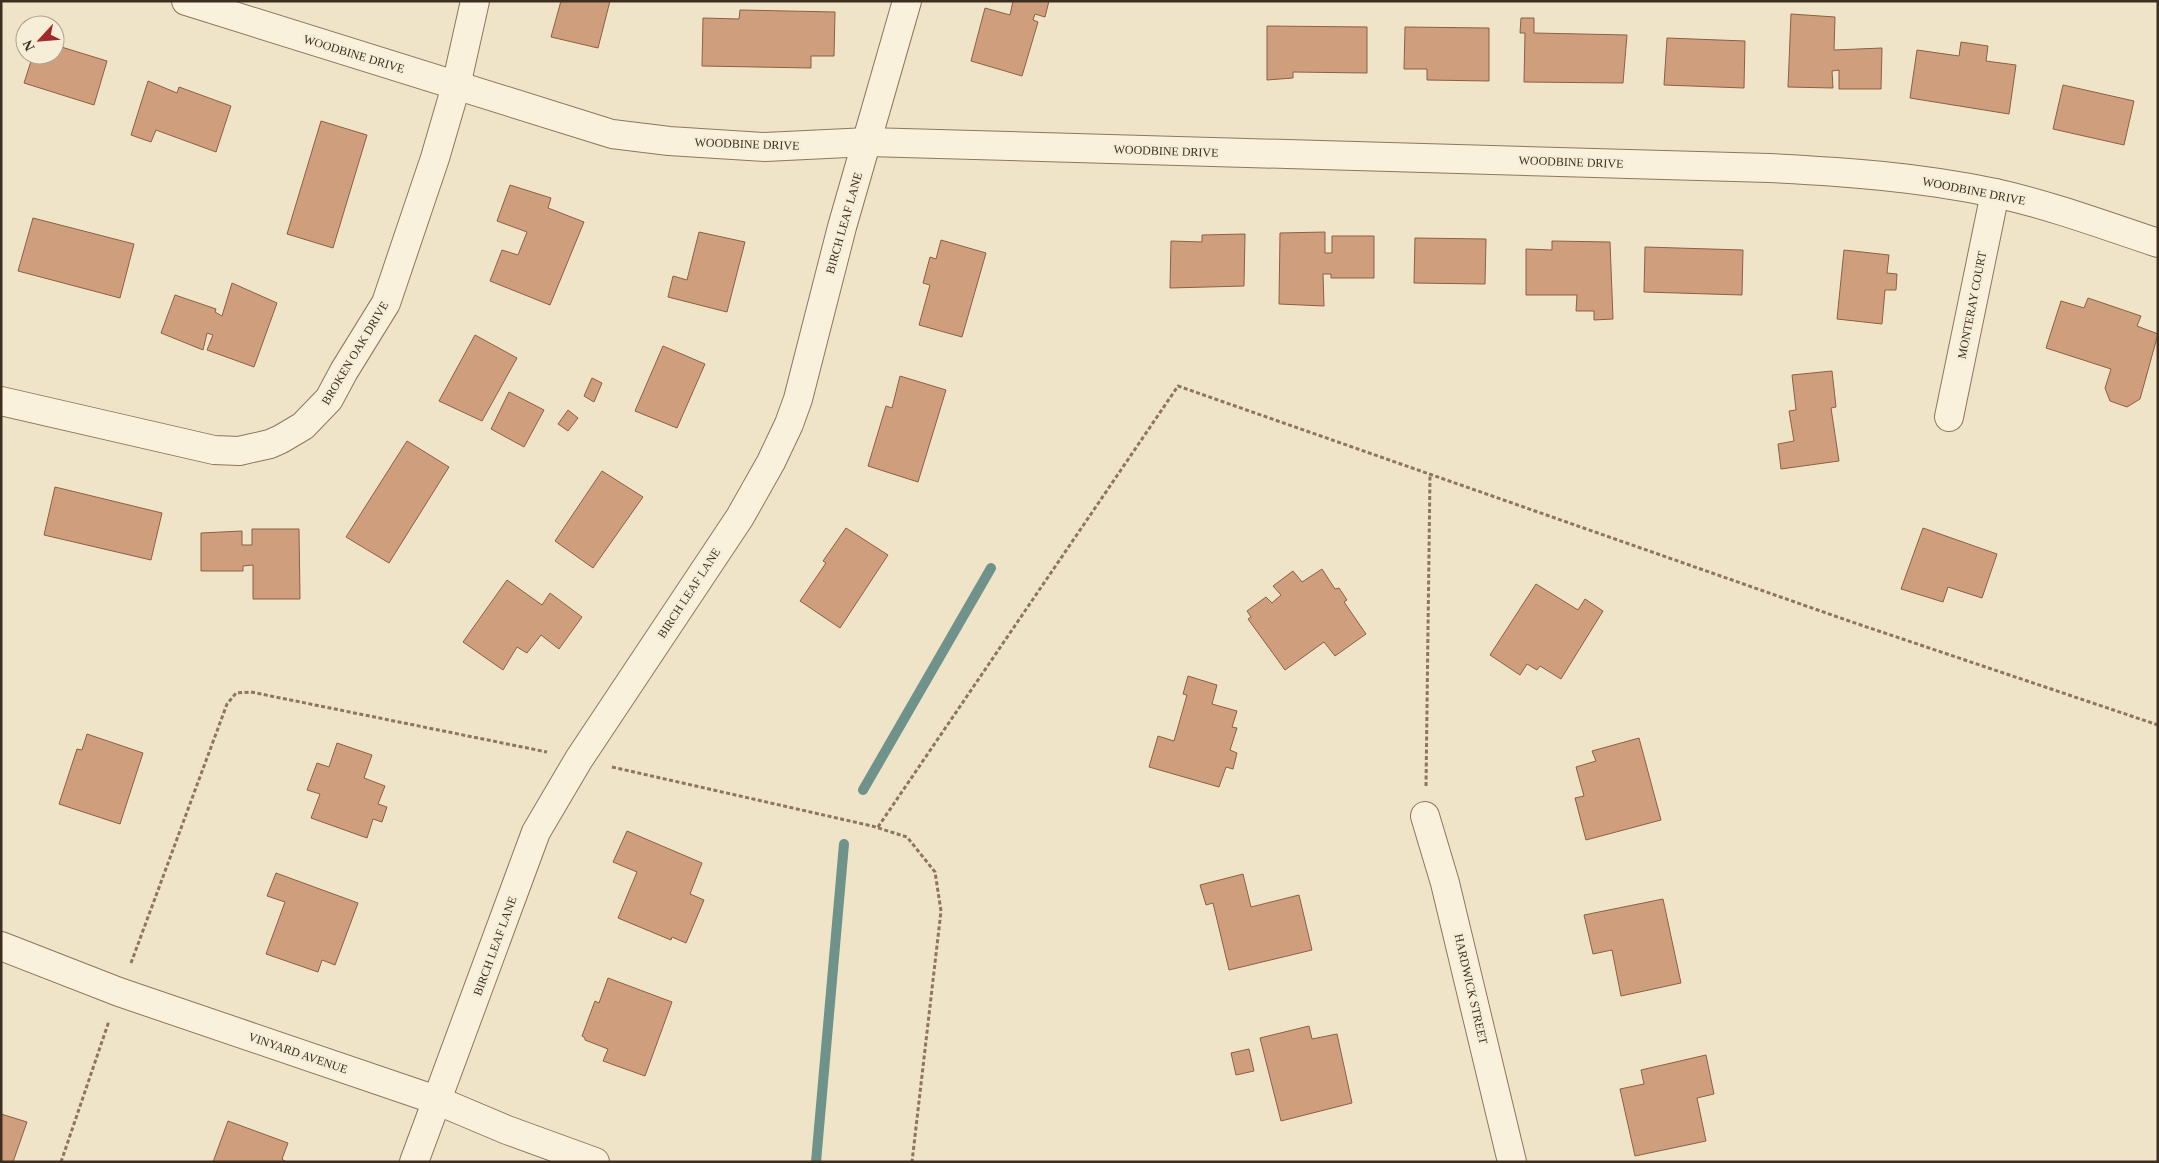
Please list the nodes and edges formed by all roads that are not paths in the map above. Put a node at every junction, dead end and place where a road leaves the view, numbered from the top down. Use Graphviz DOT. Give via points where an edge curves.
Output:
graph roads {
  1 [pos="186,1"];
  2 [pos="476,1"];
  3 [pos="907,1"];
  4 [pos="456,86"];
  5 [pos="868,142"];
  6 [pos="1994,193"];
  7 [pos="2158,243"];
  8 [pos="1,401"];
  9 [pos="1949,417"];
  10 [pos="1425,816"];
  11 [pos="1,946"];
  12 [pos="436,1100"];
  13 [pos="414,1162"];
  14 [pos="595,1162"];
  15 [pos="1512,1162"];
  1 -- 4 [label="street, WOODBINE DRIVE"];
  2 -- 4 [label="street, BROKEN OAK DRIVE"];
  3 -- 5 [label="street, BIRCH LEAF LANE"];
  4 -- 5 [label="street, WOODBINE DRIVE" via="612,134 764,147"];
  4 -- 8 [label="street, BROKEN OAK DRIVE" via="436,158 386,303 329,399 303,426 270,444 239,451 214,450"];
  5 -- 6 [label="street, WOODBINE DRIVE" via="1769,168 1878,174"];
  5 -- 12 [label="street, BIRCH LEAF LANE" via="789,424 740,517 579,759 536,832"];
  6 -- 7 [label="street, WOODBINE DRIVE" via="2042,205"];
  6 -- 9 [label="street, MONTERAY COURT"];
  10 -- 15 [label="street, HARDWICK STREET" via="1445,883"];
  11 -- 12 [label="street, VINYARD AVENUE" via="119,992"];
  12 -- 13 [label="street, BIRCH LEAF LANE"];
  12 -- 14 [label="street, VINYARD AVENUE"];
}
